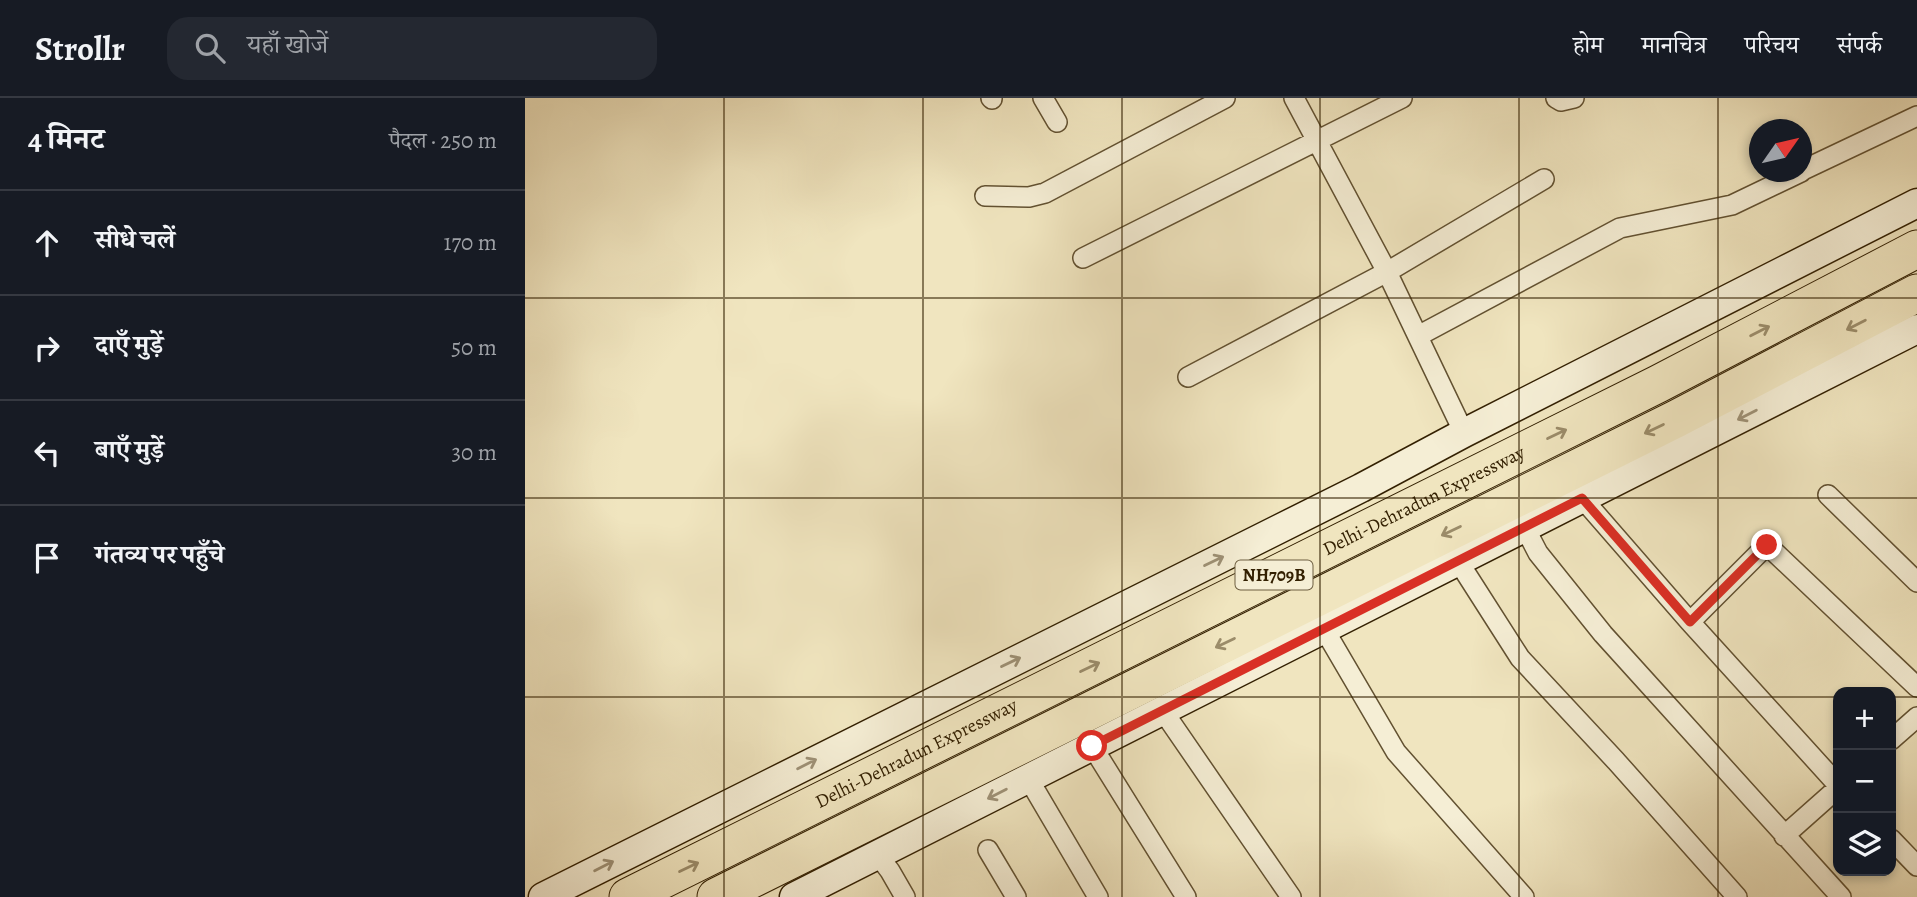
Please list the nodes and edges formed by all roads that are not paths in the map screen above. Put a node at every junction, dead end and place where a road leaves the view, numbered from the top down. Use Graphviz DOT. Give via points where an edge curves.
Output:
graph roads {
  1 [pos="1043,98"];
  2 [pos="1225,98"];
  3 [pos="1294,98"];
  4 [pos="1402,98"];
  5 [pos="1556,98"];
  6 [pos="1574,98"];
  7 [pos="1917,116"];
  8 [pos="1057,121"];
  9 [pos="1316,140"];
  10 [pos="1812,166"];
  11 [pos="1544,179"];
  12 [pos="1779,182"];
  13 [pos="985,196"];
  14 [pos="1917,203"];
  15 [pos="1917,249"];
  16 [pos="1083,258"];
  17 [pos="1387,272"];
  18 [pos="1917,293"];
  19 [pos="1915,335"];
  20 [pos="1418,336"];
  21 [pos="1188,377"];
  22 [pos="1464,433"];
  23 [pos="1828,495"];
  24 [pos="1582,498"];
  25 [pos="1525,528"];
  26 [pos="1458,561"];
  27 [pos="1917,582"];
  28 [pos="1690,622"];
  29 [pos="1325,629"];
  30 [pos="1917,687"];
  31 [pos="1163,710"];
  32 [pos="1917,717"];
  33 [pos="1896,736"];
  34 [pos="1092,746"];
  35 [pos="1028,778"];
  36 [pos="1833,781"];
  37 [pos="1833,792"];
  38 [pos="1784,836"];
  39 [pos="1896,844"];
  40 [pos="988,850"];
  41 [pos="884,863"];
  42 [pos="1917,866"];
  43 [pos="543,897"];
  44 [pos="628,897"];
  45 [pos="716,897"];
  46 [pos="794,897"];
  47 [pos="905,897"];
  48 [pos="1016,897"];
  49 [pos="1098,897"];
  50 [pos="1185,897"];
  51 [pos="1291,897"];
  52 [pos="1524,897"];
  53 [pos="1737,897"];
  54 [pos="1841,897"];
  1 -- 8 [label="street"];
  2 -- 13 [label="street" via="1045,193"];
  3 -- 9 [label="street"];
  4 -- 9 [label="street"];
  5 -- 6 [label="street"];
  7 -- 10 [label="street"];
  9 -- 16 [label="street"];
  9 -- 17 [label="street"];
  11 -- 17 [label="street"];
  12 -- 20 [label="street" via="1732,205 1620,228"];
  14 -- 22 [label="street"];
  44 -- 15 [label="highway, Delhi-Dehradun Expressway / NH709B, one-way" via="1645,390"];
  17 -- 20 [label="street"];
  17 -- 21 [label="street"];
  18 -- 45 [label="highway, Delhi-Dehradun Expressway / NH709B, one-way" via="1663,425"];
  19 -- 24 [label="street, one-way"];
  20 -- 22 [label="street"];
  43 -- 22 [label="street, one-way"];
  23 -- 27 [label="street"];
  24 -- 25 [label="street"];
  24 -- 28 [label="street"];
  25 -- 26 [label="street"];
  25 -- 38 [label="street" via="1538,553 1603,634"];
  26 -- 29 [label="street"];
  26 -- 53 [label="street" via="1520,658"];
  28 -- 30 [label="street" via="1767,545"];
  28 -- 36 [label="street"];
  29 -- 31 [label="street"];
  29 -- 52 [label="street" via="1396,752"];
  31 -- 34 [label="street"];
  31 -- 51 [label="street"];
  32 -- 33 [label="street"];
  34 -- 35 [label="street"];
  34 -- 50 [label="street"];
  35 -- 41 [label="street, one-way"];
  35 -- 49 [label="street"];
  37 -- 38 [label="street"];
  38 -- 54 [label="street"];
  39 -- 42 [label="street"];
  40 -- 48 [label="street"];
  41 -- 46 [label="street"];
  41 -- 47 [label="street"];
}
